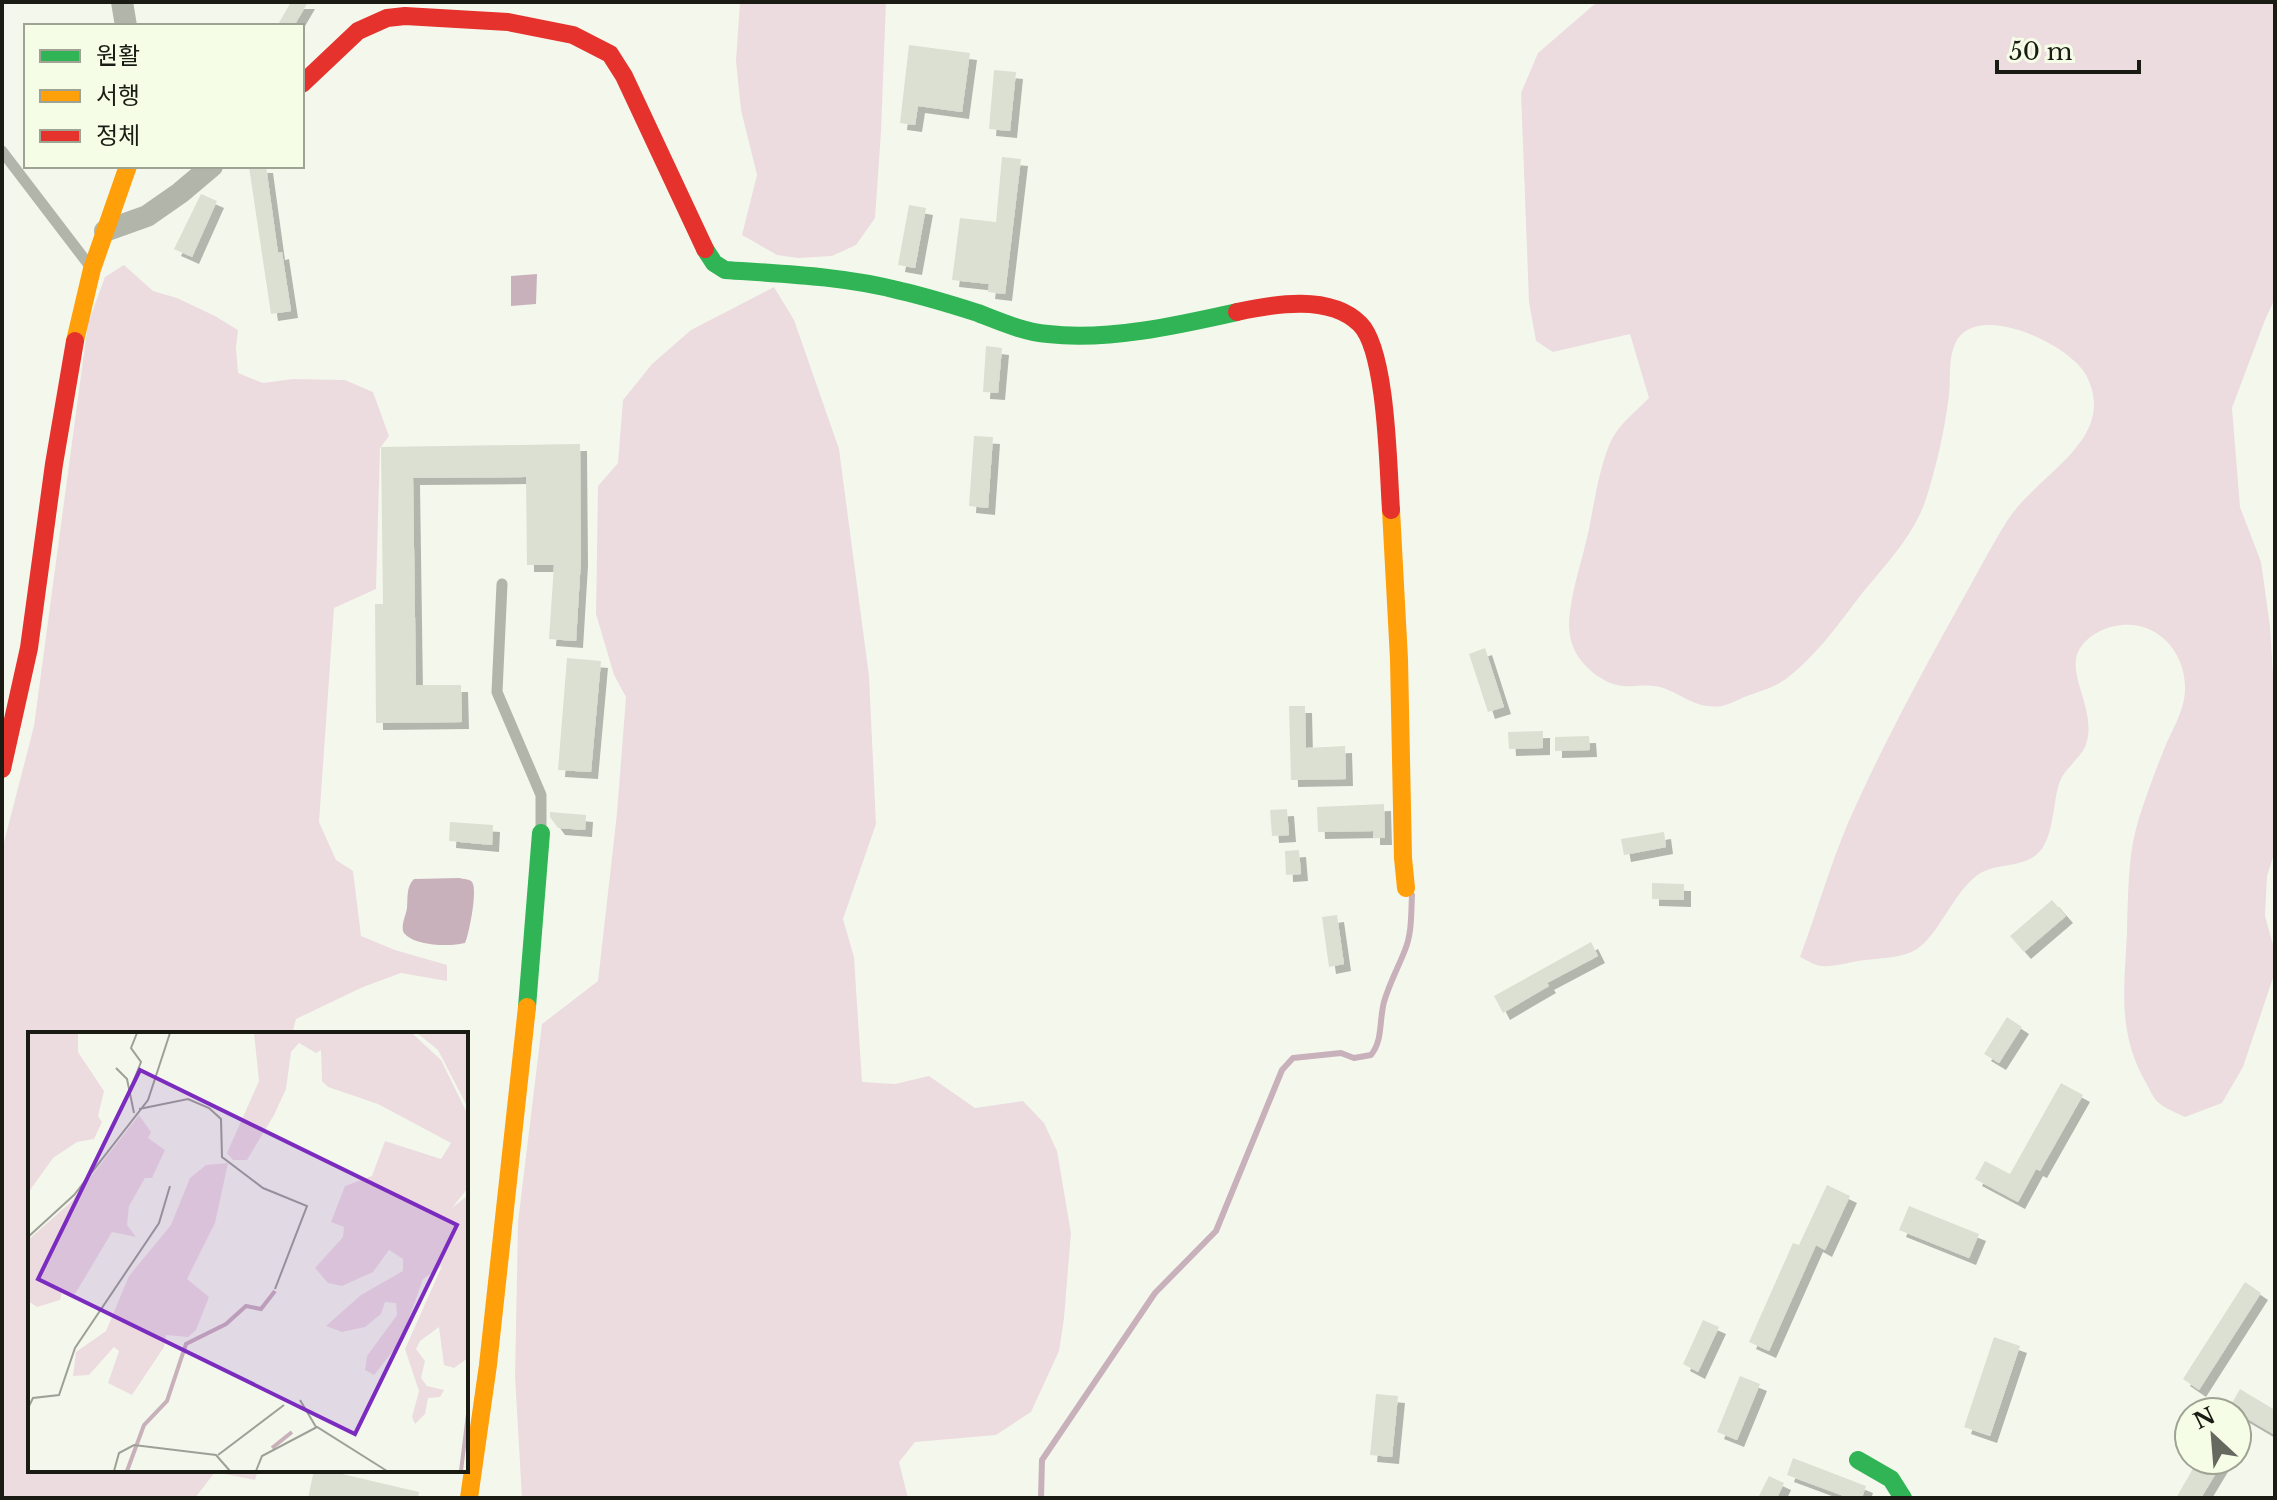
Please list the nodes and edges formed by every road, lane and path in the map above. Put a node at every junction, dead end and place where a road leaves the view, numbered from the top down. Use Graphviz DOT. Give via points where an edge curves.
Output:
graph roads {
  1 [pos="122,2"];
  2 [pos="126,24"];
  3 [pos="304,82"];
  4 [pos="2,151"];
  5 [pos="127,168"];
  6 [pos="210,168"];
  7 [pos="105,231"];
  8 [pos="92,269"];
  9 [pos="502,584"];
  10 [pos="2,769"];
  11 [pos="541,833"];
  12 [pos="1406,888"];
  13 [pos="1858,1460"];
  14 [pos="469,1498"];
  15 [pos="1903,1498"];
  1 -- 2 [label="street"];
  3 -- 12 [label="street" via="358,31 387,18 508,22 573,35 610,54 702,243 725,270 842,278 1051,335 1184,323 1273,306 1309,305 1355,318 1367,332 1380,379 1395,553"];
  4 -- 8 [label="lane"];
  5 -- 7 [label="street"];
  6 -- 7 [label="street" via="147,216"];
  7 -- 8 [label="street"];
  8 -- 10 [label="street" via="54,464 29,648"];
  9 -- 11 [label="lane" via="497,692 541,795"];
  11 -- 14 [label="street" via="512,1156"];
  13 -- 15 [label="street" via="1891,1477"];
}
